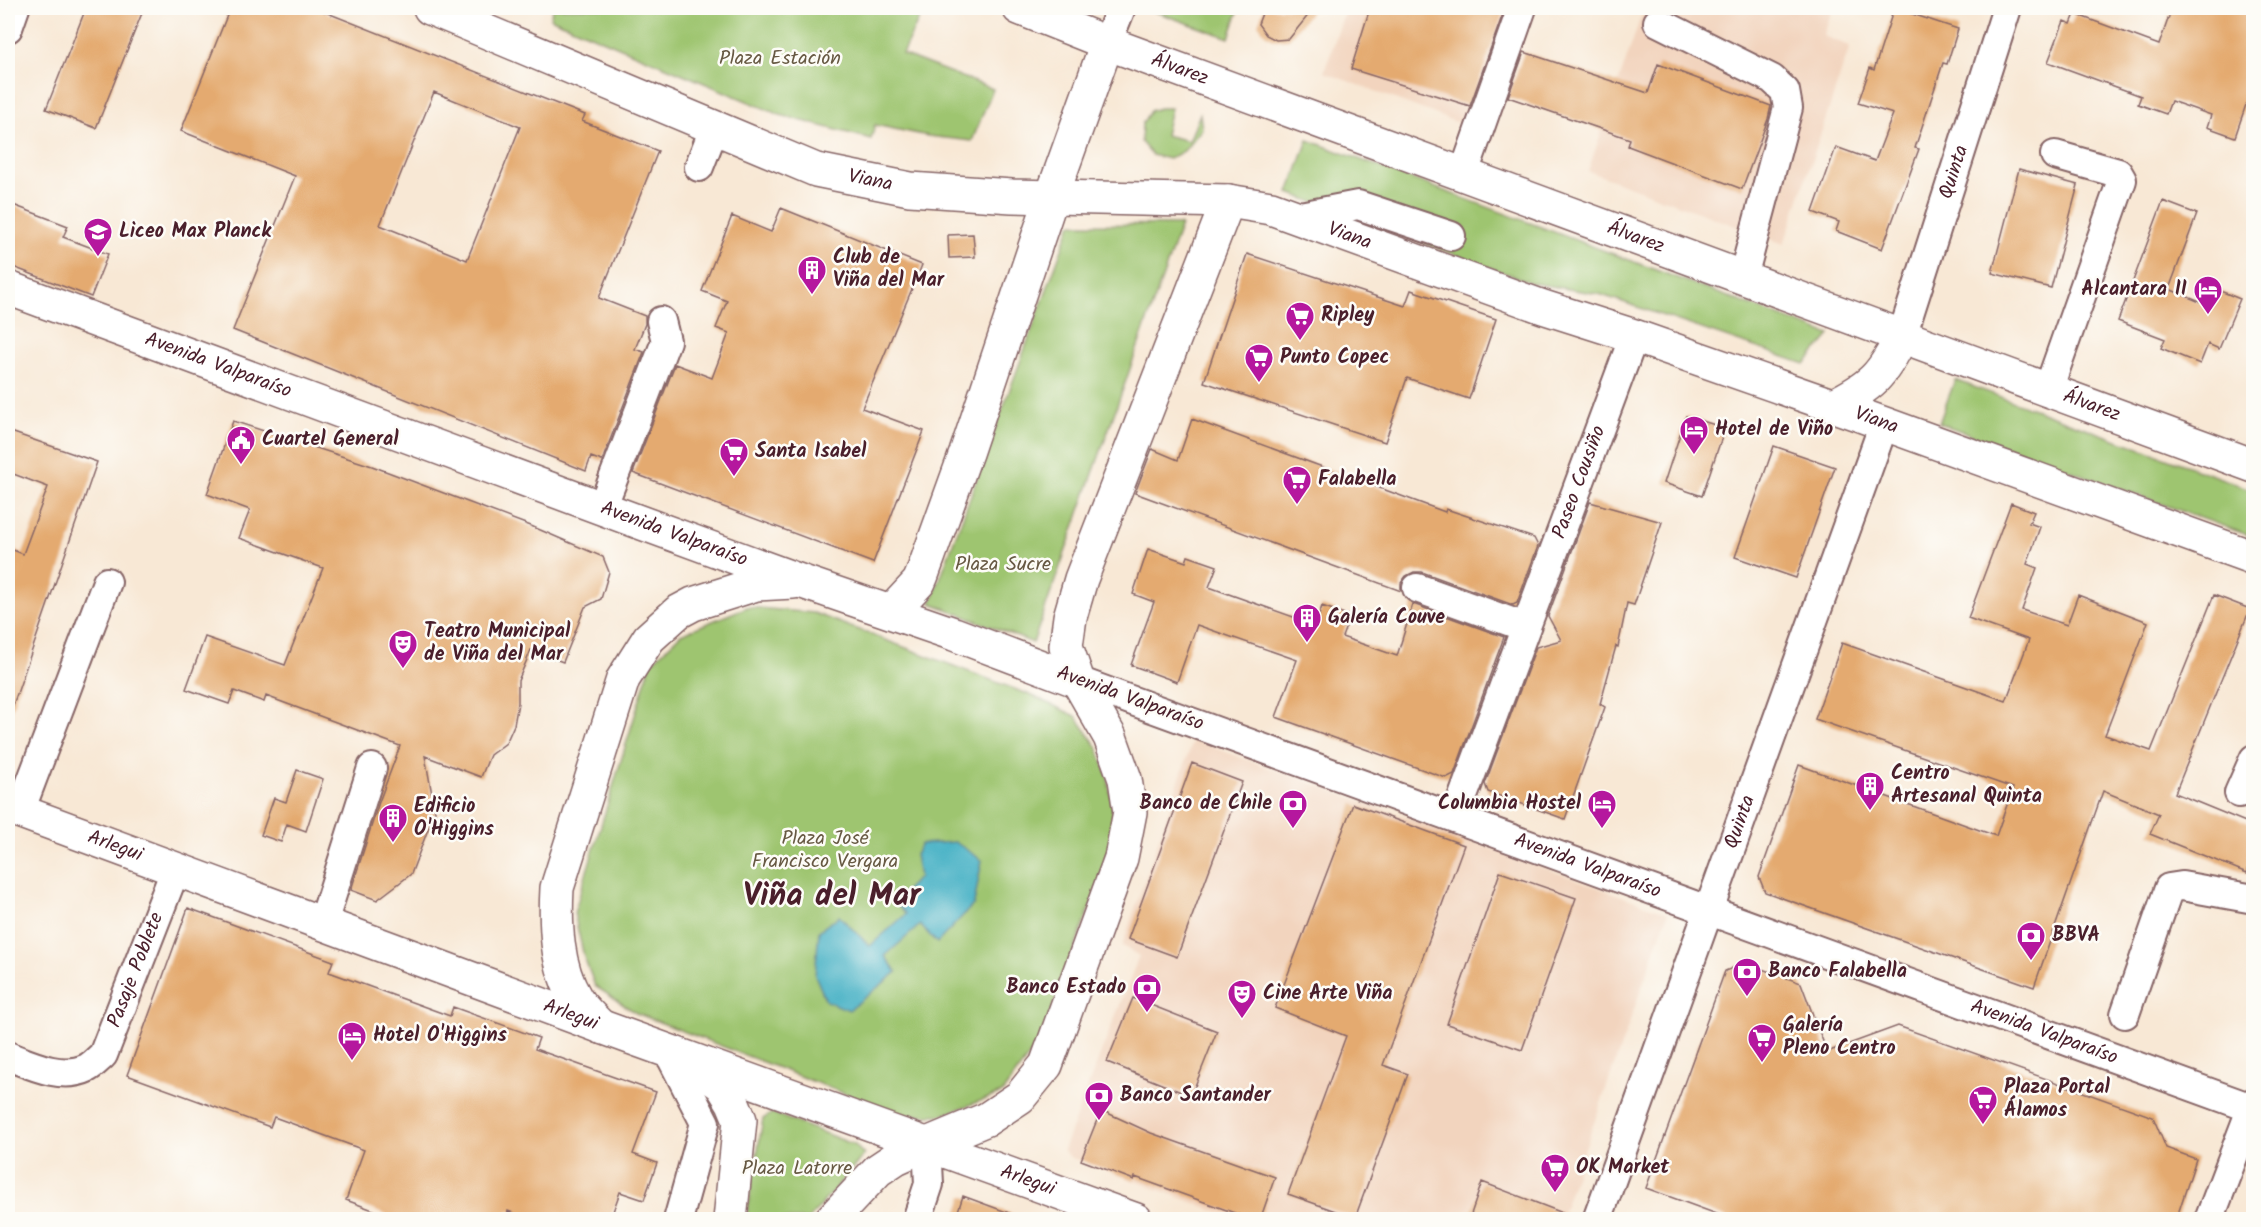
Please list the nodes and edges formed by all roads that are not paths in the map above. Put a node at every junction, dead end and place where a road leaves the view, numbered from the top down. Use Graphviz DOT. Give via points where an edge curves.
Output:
graph roads {
  1 [pos="15,8"];
  2 [pos="429,8"];
  3 [pos="1019,8"];
  4 [pos="1121,8"];
  5 [pos="1522,8"];
  6 [pos="2007,8"];
  7 [pos="1658,22"];
  8 [pos="8,28"];
  9 [pos="1107,43"];
  10 [pos="715,126"];
  11 [pos="2055,155"];
  12 [pos="699,167"];
  13 [pos="1464,173"];
  14 [pos="1052,196"];
  15 [pos="1227,201"];
  16 [pos="1296,217"];
  17 [pos="1451,236"];
  18 [pos="1743,277"];
  19 [pos="8,288"];
  20 [pos="661,321"];
  21 [pos="1634,336"];
  22 [pos="1902,336"];
  23 [pos="2048,390"];
  24 [pos="1832,406"];
  25 [pos="1884,424"];
  26 [pos="2253,466"];
  27 [pos="602,508"];
  28 [pos="2253,558"];
  29 [pos="800,581"];
  30 [pos="106,582"];
  31 [pos="1417,588"];
  32 [pos="892,611"];
  33 [pos="1525,627"];
  34 [pos="1078,681"];
  35 [pos="2253,759"];
  36 [pos="372,768"];
  37 [pos="2239,793"];
  38 [pos="14,809"];
  39 [pos="1455,818"];
  40 [pos="176,868"];
  41 [pos="2253,899"];
  42 [pos="1709,910"];
  43 [pos="323,923"];
  44 [pos="2125,1014"];
  45 [pos="602,1028"];
  46 [pos="667,1049"];
  47 [pos="8,1056"];
  48 [pos="2253,1107"];
  49 [pos="927,1144"];
  50 [pos="678,1220"];
  51 [pos="730,1220"];
  52 [pos="831,1220"];
  53 [pos="917,1220"];
  54 [pos="1136,1220"];
  55 [pos="1597,1220"];
  56 [pos="2209,1220"];
  1 -- 8 [label="street"];
  2 -- 10 [label="main road, Viana"];
  3 -- 9 [label="main road, Álvarez"];
  4 -- 9 [label="street"];
  5 -- 13 [label="street"];
  6 -- 22 [label="street, Quinta"];
  7 -- 18 [label="street" via="1772,79 1785,91 1788,108"];
  9 -- 13 [label="main road, Álvarez"];
  9 -- 14 [label="main road"];
  10 -- 12 [label="street"];
  10 -- 14 [label="main road, Viana" via="816,170 910,189"];
  11 -- 23 [label="street" via="2118,173 2122,180"];
  13 -- 18 [label="main road, Álvarez"];
  14 -- 15 [label="main road, Viana"];
  14 -- 32 [label="main road" via="922,575"];
  15 -- 16 [label="main road, Viana" via="1271,208"];
  15 -- 34 [label="main road" via="1081,579 1066,646"];
  16 -- 17 [label="street" via="1358,205"];
  16 -- 21 [label="main road, Viana"];
  18 -- 22 [label="main road, Álvarez"];
  19 -- 27 [label="main road, Avenida Valparaíso"];
  20 -- 27 [label="street" via="666,341"];
  21 -- 24 [label="main road, Viana"];
  21 -- 33 [label="street, Paseo Cousiño"];
  22 -- 23 [label="main road, Álvarez"];
  22 -- 24 [label="main road" via="1876,378"];
  23 -- 26 [label="main road, Álvarez"];
  24 -- 25 [label="main road, Viana"];
  25 -- 28 [label="main road, Viana"];
  25 -- 42 [label="street, Quinta"];
  27 -- 29 [label="main road, Avenida Valparaíso"];
  29 -- 32 [label="main road, Avenida Valparaíso"];
  29 -- 45 [label="main road" via="756,584 678,612 649,638 623,679 557,888 556,921 564,970 576,1000"];
  30 -- 38 [label="street"];
  31 -- 33 [label="street"];
  32 -- 34 [label="main road, Avenida Valparaíso"];
  33 -- 39 [label="street, Paseo Cousiño"];
  34 -- 39 [label="street, Avenida Valparaíso"];
  34 -- 49 [label="main road" via="1110,737 1125,779 1130,812 1121,858 1046,1065 1020,1097 995,1114"];
  35 -- 37 [label="street"];
  36 -- 43 [label="street"];
  38 -- 40 [label="main road, Arlegui"];
  39 -- 42 [label="street, Avenida Valparaíso"];
  40 -- 43 [label="main road, Arlegui"];
  40 -- 47 [label="street, Pasaje Poblete" via="103,1055 87,1068 66,1073"];
  41 -- 44 [label="street" via="2182,886 2169,888"];
  42 -- 48 [label="street, Avenida Valparaíso"];
  42 -- 55 [label="street, Quinta"];
  43 -- 45 [label="main road, Arlegui"];
  45 -- 46 [label="main road, Arlegui"];
  46 -- 49 [label="main road, Arlegui"];
  46 -- 50 [label="street" via="705,1123"];
  46 -- 51 [label="main road" via="722,1086 740,1120"];
  48 -- 56 [label="street"];
  49 -- 52 [label="main road" via="878,1170"];
  49 -- 53 [label="street" via="929,1184"];
  49 -- 54 [label="main road, Arlegui"];
}
